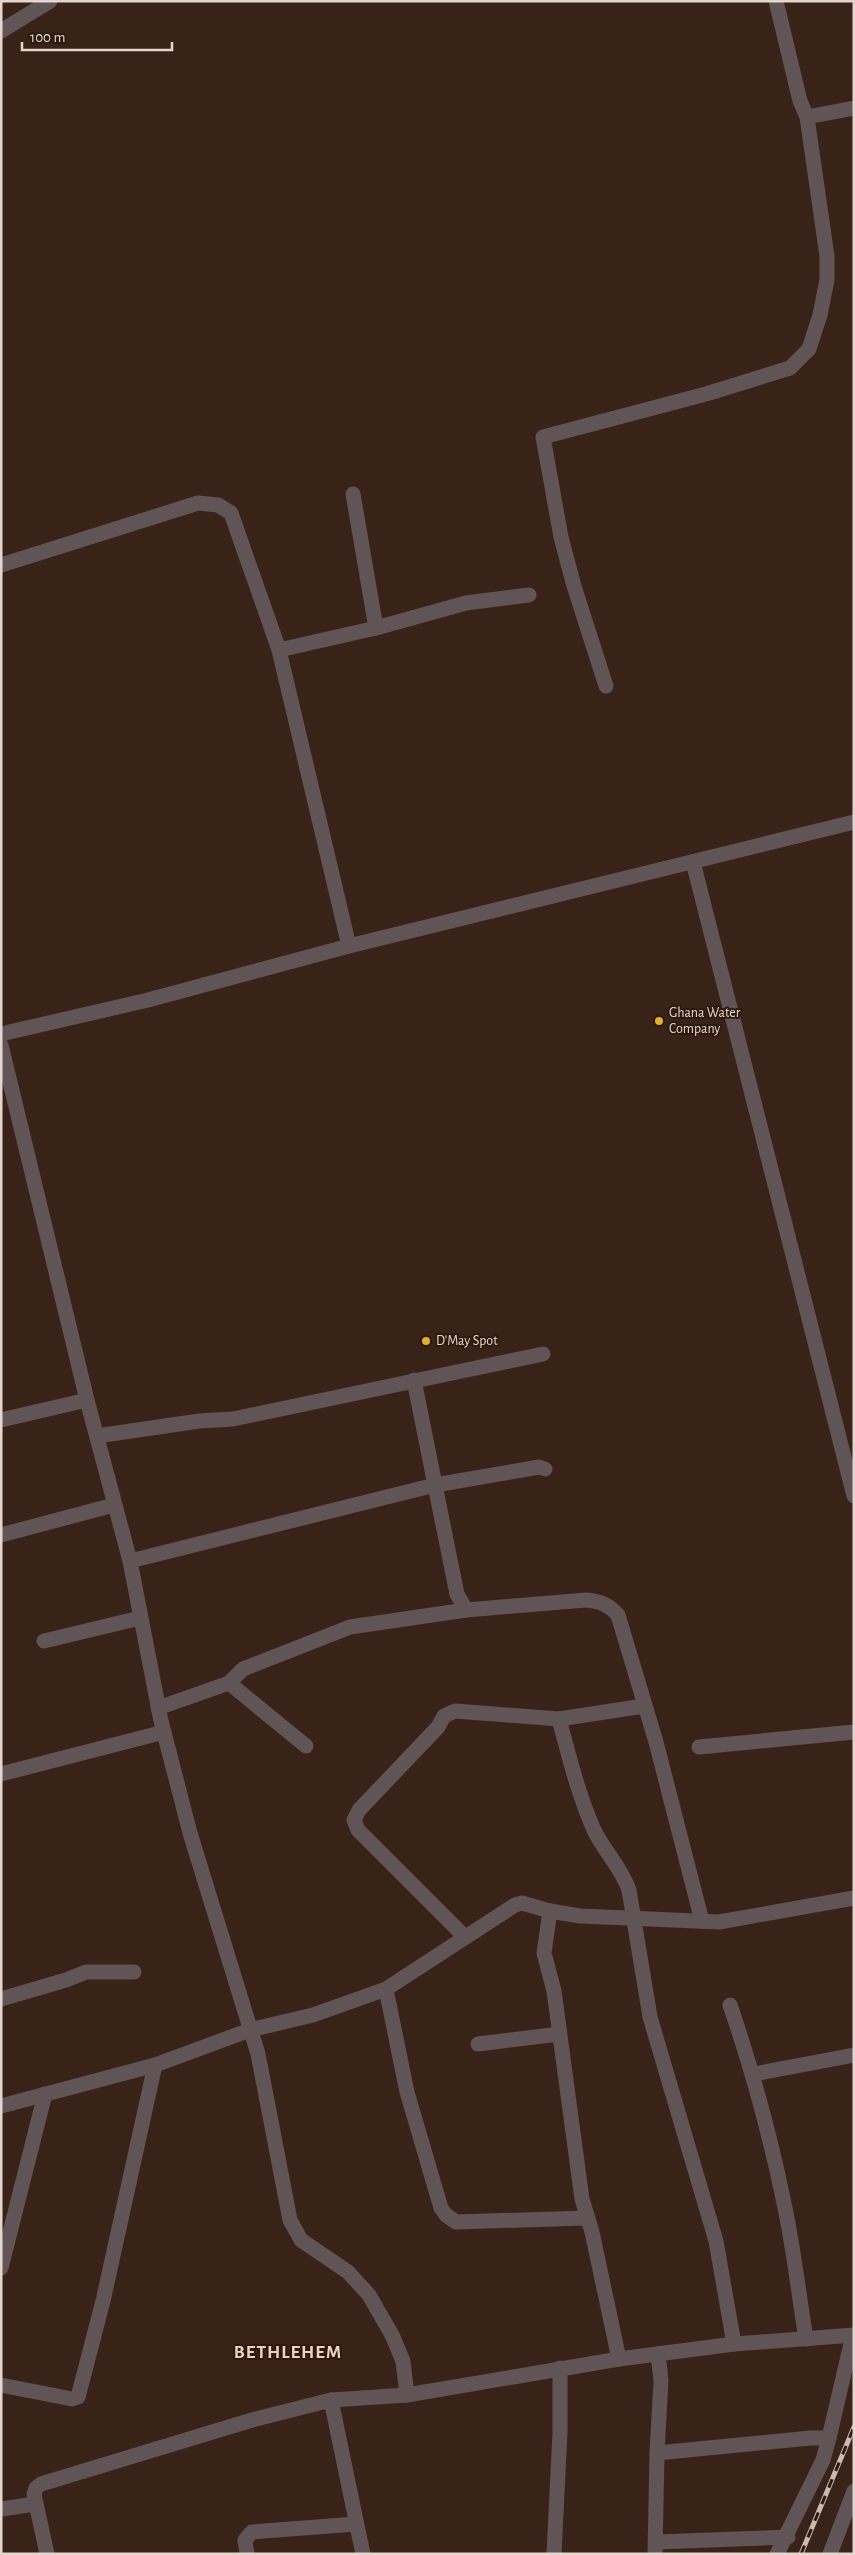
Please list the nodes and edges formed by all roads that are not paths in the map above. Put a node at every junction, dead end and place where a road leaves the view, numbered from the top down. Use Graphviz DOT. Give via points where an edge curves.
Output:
graph roads {
  1 [pos="50,1"];
  2 [pos="776,1"];
  3 [pos="1,31"];
  4 [pos="854,108"];
  5 [pos="807,117"];
  6 [pos="354,494"];
  7 [pos="1,564"];
  8 [pos="529,595"];
  9 [pos="376,628"];
  10 [pos="279,650"];
  11 [pos="606,686"];
  12 [pos="854,822"];
  13 [pos="693,862"];
  14 [pos="349,946"];
  15 [pos="1,1034"];
  16 [pos="1,1045"];
  17 [pos="543,1354"];
  18 [pos="414,1380"];
  19 [pos="87,1400"];
  20 [pos="1,1420"];
  21 [pos="97,1436"];
  22 [pos="545,1469"];
  23 [pos="435,1485"];
  24 [pos="854,1496"];
  25 [pos="114,1505"];
  26 [pos="1,1535"];
  27 [pos="130,1562"];
  28 [pos="466,1610"];
  29 [pos="140,1618"];
  30 [pos="44,1641"];
  31 [pos="229,1683"];
  32 [pos="644,1706"];
  33 [pos="158,1708"];
  34 [pos="559,1719"];
  35 [pos="164,1732"];
  36 [pos="854,1732"];
  37 [pos="306,1746"];
  38 [pos="699,1747"];
  39 [pos="1,1774"];
  40 [pos="854,1898"];
  41 [pos="550,1911"];
  42 [pos="634,1919"];
  43 [pos="702,1921"];
  44 [pos="465,1937"];
  45 [pos="134,1972"];
  46 [pos="386,1989"];
  47 [pos="1,1999"];
  48 [pos="730,2005"];
  49 [pos="250,2030"];
  50 [pos="559,2034"];
  51 [pos="478,2044"];
  52 [pos="854,2055"];
  53 [pos="155,2065"];
  54 [pos="754,2074"];
  55 [pos="45,2094"];
  56 [pos="1,2106"];
  57 [pos="587,2218"];
  58 [pos="2,2261"];
  59 [pos="854,2335"];
  60 [pos="806,2340"];
  61 [pos="734,2344"];
  62 [pos="658,2354"];
  63 [pos="619,2359"];
  64 [pos="560,2368"];
  65 [pos="1,2385"];
  66 [pos="406,2395"];
  67 [pos="331,2400"];
  68 [pos="829,2438"];
  69 [pos="657,2453"];
  70 [pos="854,2491"];
  71 [pos="34,2504"];
  72 [pos="1,2509"];
  73 [pos="356,2524"];
  74 [pos="788,2536"];
  75 [pos="656,2548"];
  76 [pos="47,2554"];
  77 [pos="247,2554"];
  78 [pos="363,2554"];
  79 [pos="554,2554"];
  80 [pos="777,2554"];
  81 [pos="830,2554"];
  1 -- 3 [label="street"];
  2 -- 5 [label="street" via="800,101"];
  4 -- 5 [label="street"];
  5 -- 11 [label="street" via="827,256 827,280 809,349 790,368 543,437 561,536"];
  6 -- 9 [label="street"];
  7 -- 10 [label="street" via="198,503 218,506 231,513"];
  8 -- 9 [label="street" via="466,603"];
  9 -- 10 [label="street"];
  10 -- 14 [label="street"];
  12 -- 13 [label="street"];
  13 -- 14 [label="street"];
  13 -- 24 [label="street"];
  14 -- 15 [label="street" via="148,1000"];
  16 -- 19 [label="street"];
  17 -- 18 [label="street"];
  18 -- 21 [label="street" via="234,1419"];
  18 -- 23 [label="street"];
  19 -- 20 [label="street"];
  19 -- 21 [label="street"];
  21 -- 25 [label="street"];
  22 -- 23 [label="street" via="539,1467"];
  23 -- 27 [label="street"];
  23 -- 28 [label="street" via="457,1594"];
  25 -- 26 [label="street"];
  25 -- 27 [label="street"];
  27 -- 29 [label="street"];
  28 -- 31 [label="street" via="350,1627 243,1669"];
  28 -- 32 [label="street" via="586,1600 610,1607 618,1615"];
  29 -- 30 [label="street"];
  29 -- 33 [label="street"];
  31 -- 33 [label="street"];
  31 -- 37 [label="street"];
  32 -- 34 [label="street"];
  32 -- 43 [label="street"];
  33 -- 35 [label="street"];
  34 -- 42 [label="street" via="594,1830 625,1879"];
  34 -- 44 [label="street" via="455,1711 444,1716 438,1727 359,1810 354,1820 358,1830"];
  35 -- 39 [label="street"];
  35 -- 49 [label="street" via="190,1833"];
  36 -- 38 [label="street"];
  40 -- 43 [label="street" via="736,1920"];
  41 -- 42 [label="street"];
  41 -- 44 [label="street" via="522,1903"];
  41 -- 50 [label="street" via="544,1953 554,1991"];
  42 -- 43 [label="street"];
  42 -- 61 [label="street" via="650,2017 716,2241"];
  44 -- 46 [label="street"];
  45 -- 47 [label="street" via="86,1972"];
  46 -- 49 [label="street" via="313,2014"];
  46 -- 57 [label="street" via="408,2092 441,2208 446,2215 456,2222"];
  48 -- 54 [label="street"];
  49 -- 53 [label="street"];
  49 -- 66 [label="street" via="258,2054 295,2234 348,2272 369,2295 403,2361"];
  50 -- 51 [label="street"];
  50 -- 57 [label="street"];
  52 -- 54 [label="street"];
  53 -- 55 [label="street"];
  53 -- 65 [label="street" via="78,2397 72,2399"];
  54 -- 60 [label="street" via="786,2209"];
  55 -- 56 [label="street"];
  55 -- 58 [label="street"];
  57 -- 63 [label="street"];
  59 -- 60 [label="street"];
  59 -- 68 [label="street"];
  60 -- 61 [label="street"];
  61 -- 62 [label="street"];
  62 -- 63 [label="street"];
  62 -- 69 [label="street" via="661,2380"];
  63 -- 64 [label="street"];
  64 -- 66 [label="street"];
  64 -- 79 [label="street"];
  66 -- 67 [label="street"];
  67 -- 71 [label="street" via="252,2420 41,2484 36,2488"];
  67 -- 73 [label="street"];
  68 -- 69 [label="street"];
  68 -- 74 [label="street" via="823,2460"];
  69 -- 75 [label="street"];
  70 -- 81 [label="street"];
  71 -- 72 [label="street"];
  71 -- 76 [label="street"];
  73 -- 77 [label="street" via="252,2532 245,2540"];
  73 -- 78 [label="street"];
  74 -- 75 [label="street"];
  74 -- 80 [label="street"];
}
